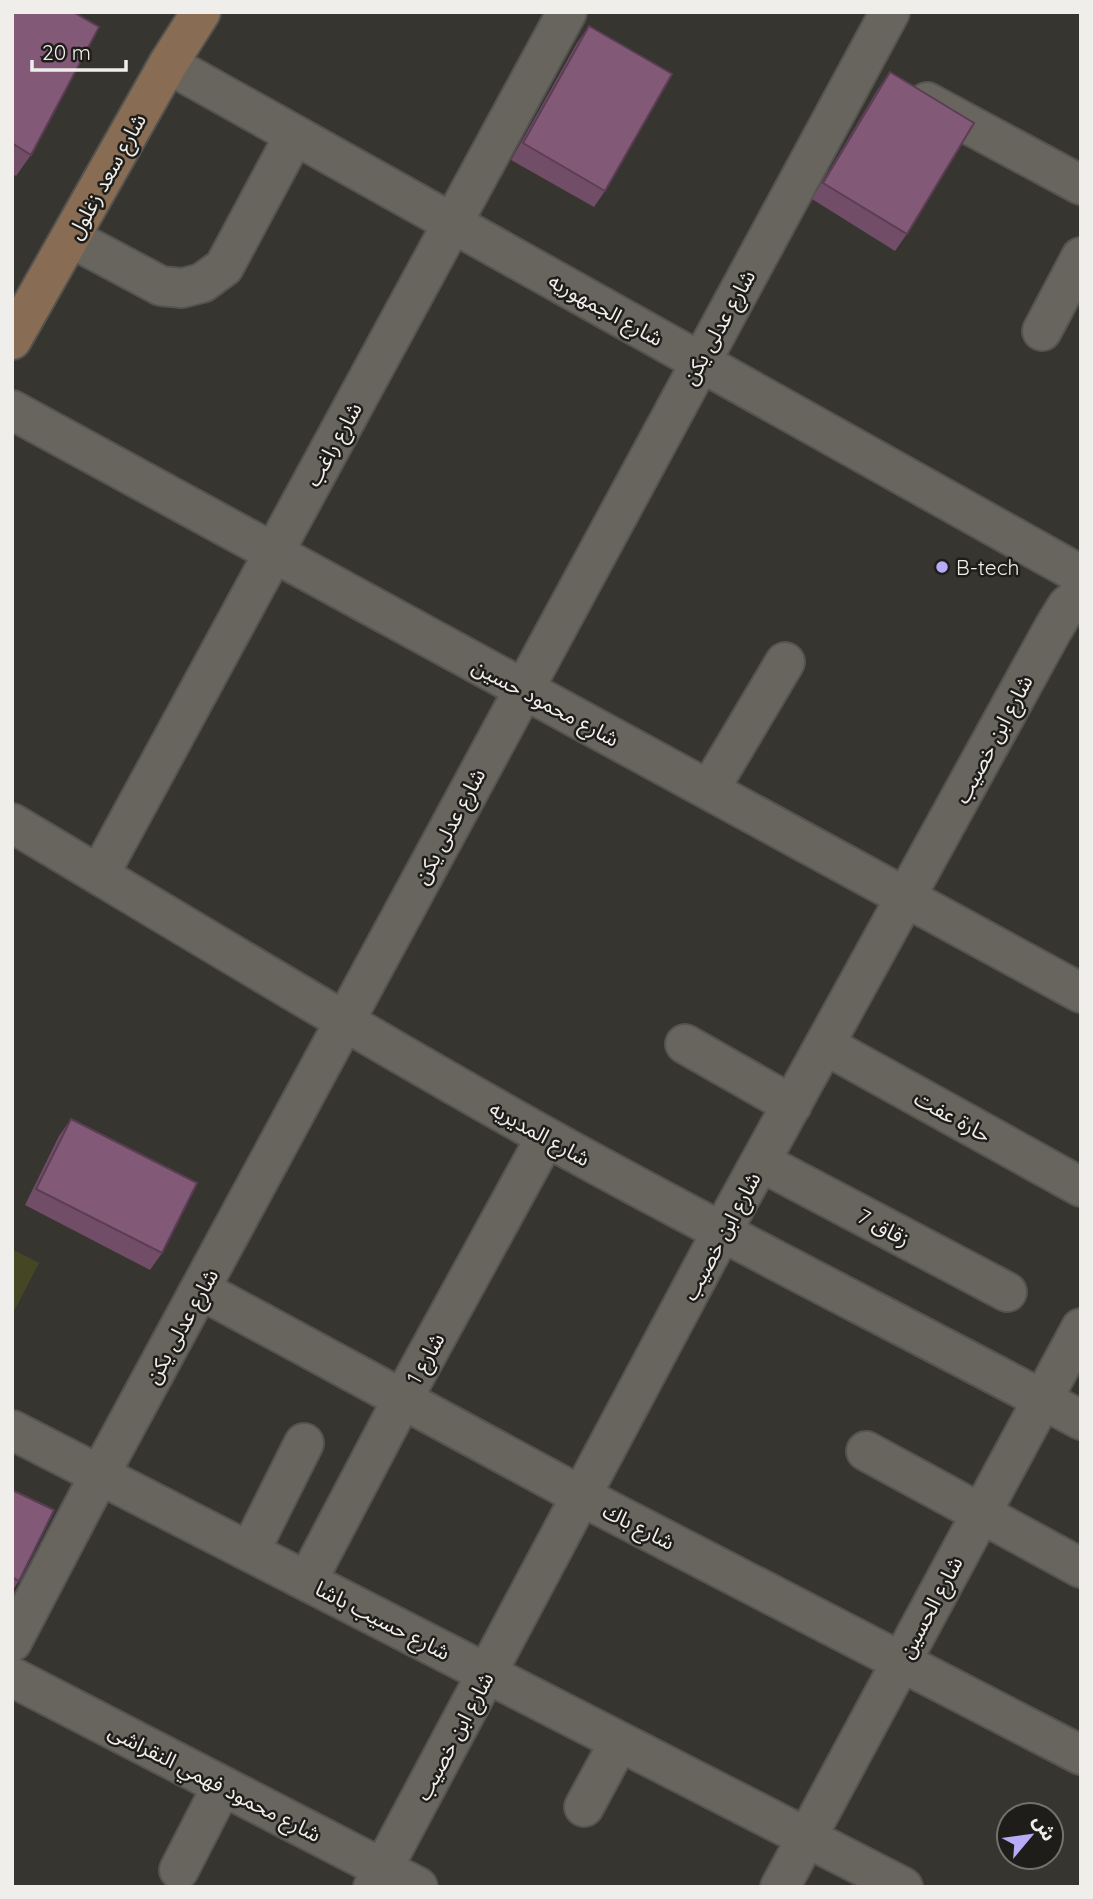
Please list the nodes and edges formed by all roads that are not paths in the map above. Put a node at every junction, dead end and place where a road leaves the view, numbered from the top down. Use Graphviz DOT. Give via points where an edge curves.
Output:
graph roads {
  1 [pos="201,12"];
  2 [pos="567,12"];
  3 [pos="890,12"];
  4 [pos="168,64"];
  5 [pos="881,77"];
  6 [pos="294,136"];
  7 [pos="1081,185"];
  8 [pos="453,223"];
  9 [pos="71,238"];
  10 [pos="1081,257"];
  11 [pos="1042,331"];
  12 [pos="12,340"];
  13 [pos="699,361"];
  14 [pos="12,410"];
  15 [pos="273,554"];
  16 [pos="1081,575"];
  17 [pos="1081,594"];
  18 [pos="785,662"];
  19 [pos="522,689"];
  20 [pos="709,790"];
  21 [pos="12,823"];
  22 [pos="99,875"];
  23 [pos="907,898"];
  24 [pos="1081,993"];
  25 [pos="344,1021"];
  26 [pos="685,1044"];
  27 [pos="825,1045"];
  28 [pos="792,1105"];
  29 [pos="546,1137"];
  30 [pos="761,1162"];
  31 [pos="1076,1174"];
  32 [pos="722,1233"];
  33 [pos="201,1290"];
  34 [pos="1007,1292"];
  35 [pos="1081,1328"];
  36 [pos="1042,1399"];
  37 [pos="401,1400"];
  38 [pos="1081,1420"];
  39 [pos="12,1430"];
  40 [pos="304,1443"];
  41 [pos="866,1451"];
  42 [pos="100,1474"];
  43 [pos="581,1496"];
  44 [pos="980,1513"];
  45 [pos="250,1551"];
  46 [pos="1081,1568"];
  47 [pos="307,1581"];
  48 [pos="12,1642"];
  49 [pos="901,1661"];
  50 [pos="487,1674"];
  51 [pos="12,1677"];
  52 [pos="619,1742"];
  53 [pos="1081,1755"];
  54 [pos="222,1786"];
  55 [pos="584,1807"];
  56 [pos="806,1837"];
  57 [pos="179,1870"];
  58 [pos="378,1878"];
  59 [pos="418,1887"];
  60 [pos="780,1887"];
  61 [pos="903,1887"];
  1 -- 4 [label="main road, شارع سعد زغلول"];
  2 -- 8 [label="street, شارع راغب"];
  3 -- 5 [label="street, شارع عدلى يكن"];
  4 -- 6 [label="street, شارع الجمهوريه"];
  4 -- 9 [label="main road, شارع سعد زغلول"];
  5 -- 7 [label="street"];
  5 -- 13 [label="street, شارع عدلى يكن"];
  6 -- 8 [label="street, شارع الجمهوريه"];
  6 -- 9 [label="street" via="223,267 202,283 182,288 161,286"];
  8 -- 13 [label="street, شارع الجمهوريه"];
  8 -- 15 [label="street, شارع راغب"];
  9 -- 12 [label="main road, شارع سعد زغلول"];
  10 -- 11 [label="street"];
  13 -- 16 [label="street, شارع الجمهوريه"];
  13 -- 19 [label="street, شارع عدلى يكن"];
  14 -- 15 [label="street, شارع محمود حسين"];
  15 -- 19 [label="street, شارع محمود حسين"];
  15 -- 22 [label="street, شارع راغب"];
  17 -- 23 [label="street, شارع ابن خصيب" via="1053,629"];
  18 -- 20 [label="street"];
  19 -- 20 [label="street, شارع محمود حسين"];
  19 -- 25 [label="street, شارع عدلى يكن"];
  20 -- 23 [label="street, شارع محمود حسين"];
  21 -- 22 [label="street, شارع المديريه"];
  22 -- 25 [label="street, شارع المديريه"];
  23 -- 24 [label="street, شارع محمود حسين"];
  23 -- 27 [label="street, شارع ابن خصيب"];
  25 -- 29 [label="street, شارع المديريه"];
  25 -- 33 [label="street, شارع عدلى يكن"];
  26 -- 28 [label="street"];
  27 -- 28 [label="street, شارع ابن خصيب"];
  27 -- 31 [label="street, حارة عفت"];
  28 -- 30 [label="street, شارع ابن خصيب"];
  29 -- 32 [label="street, شارع المديريه"];
  29 -- 37 [label="street, شارع 1"];
  30 -- 32 [label="street, شارع ابن خصيب"];
  30 -- 34 [label="street, زقاق 7"];
  32 -- 36 [label="street, شارع المديريه"];
  32 -- 43 [label="street, شارع ابن خصيب"];
  33 -- 37 [label="street, شارع باك"];
  33 -- 42 [label="street, شارع عدلى يكن"];
  35 -- 36 [label="street, شارع الحسين"];
  36 -- 38 [label="street, شارع المديريه"];
  36 -- 44 [label="street, شارع الحسين"];
  37 -- 43 [label="street, شارع باك"];
  37 -- 47 [label="street, شارع 1"];
  39 -- 42 [label="street, شارع حسيب باشا"];
  40 -- 45 [label="street"];
  41 -- 44 [label="street"];
  42 -- 45 [label="street, شارع حسيب باشا"];
  42 -- 48 [label="street, شارع عدلى يكن"];
  43 -- 49 [label="street, شارع باك"];
  43 -- 50 [label="street, شارع ابن خصيب"];
  44 -- 46 [label="street"];
  44 -- 49 [label="street, شارع الحسين"];
  45 -- 47 [label="street, شارع حسيب باشا"];
  47 -- 50 [label="street, شارع حسيب باشا"];
  49 -- 53 [label="street, شارع باك"];
  49 -- 56 [label="street, شارع الحسين"];
  50 -- 52 [label="street, شارع حسيب باشا"];
  50 -- 58 [label="street, شارع ابن خصيب"];
  51 -- 54 [label="street, شارع محمود فهمي النقراشى"];
  52 -- 55 [label="street"];
  52 -- 56 [label="street, شارع حسيب باشا"];
  54 -- 57 [label="street"];
  54 -- 58 [label="street, شارع محمود فهمي النقراشى"];
  56 -- 60 [label="street, شارع الحسين"];
  56 -- 61 [label="street, شارع حسيب باشا"];
  58 -- 59 [label="street, شارع محمود فهمي النقراشى"];
}
